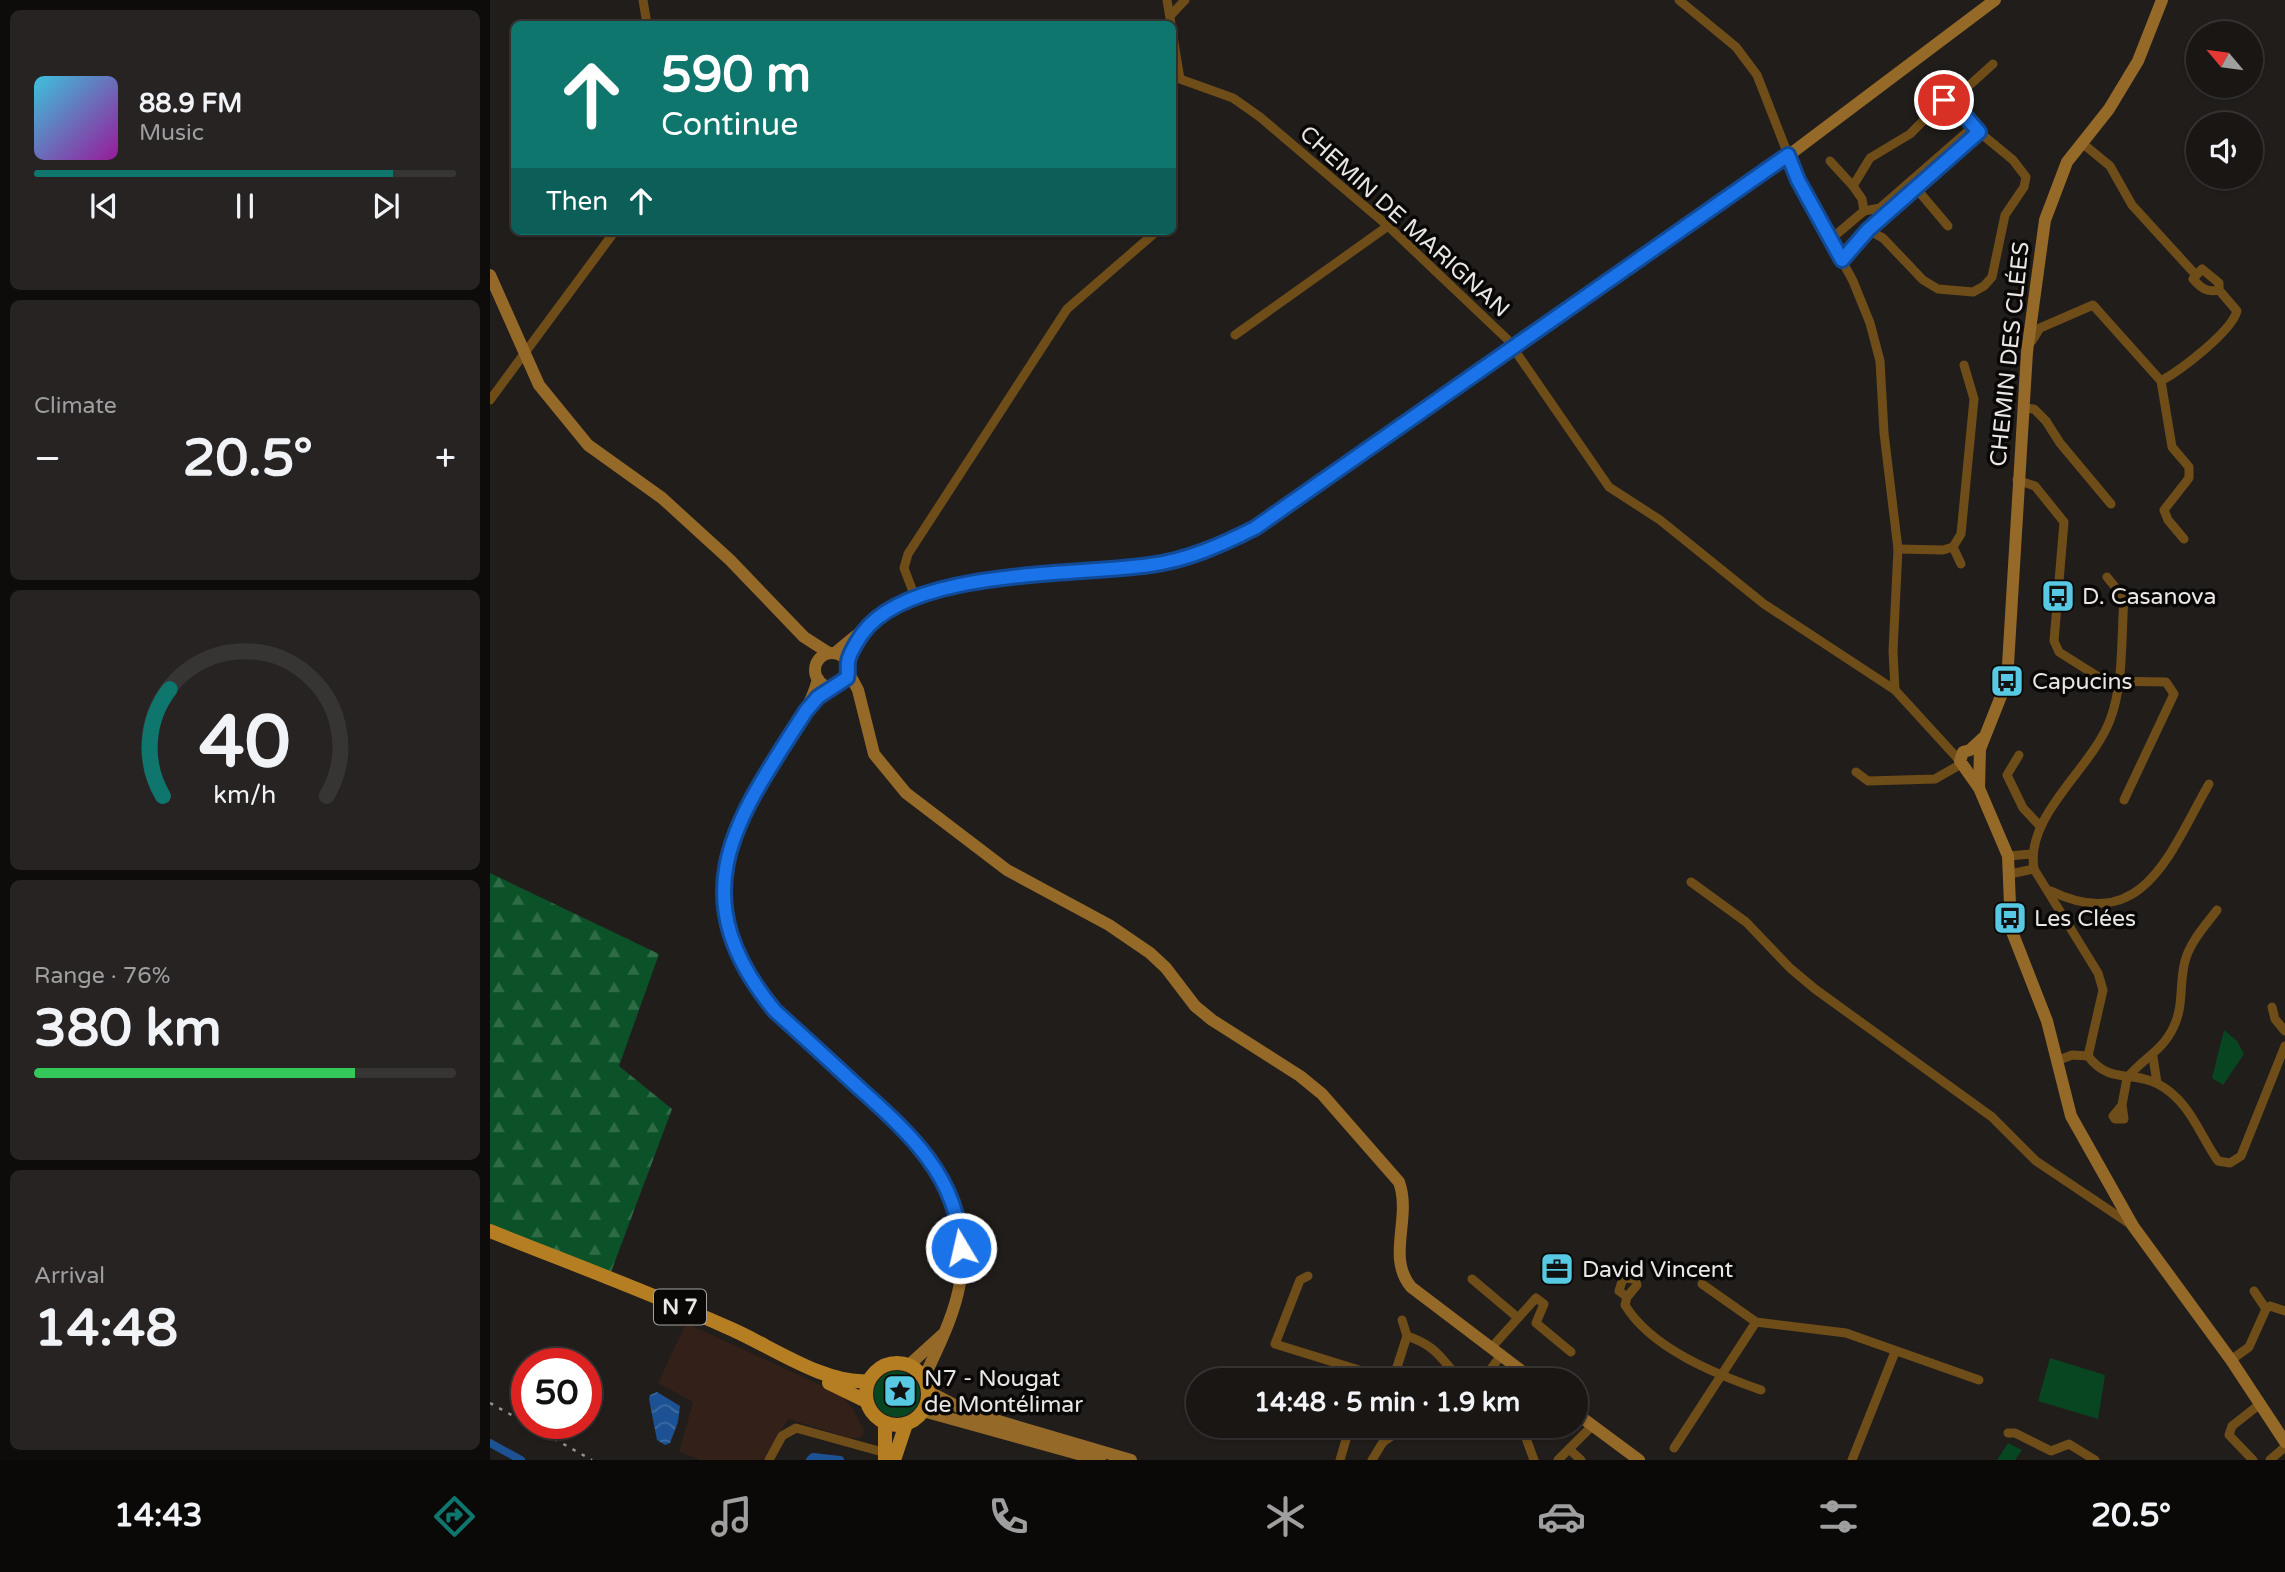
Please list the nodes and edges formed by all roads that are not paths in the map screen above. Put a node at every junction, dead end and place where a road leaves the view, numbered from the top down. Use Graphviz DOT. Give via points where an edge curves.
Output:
graph roads {
  1 [pos="643,0"];
  2 [pos="1167,0"];
  3 [pos="1185,0"];
  4 [pos="1679,0"];
  5 [pos="1995,0"];
  6 [pos="2162,0"];
  7 [pos="1171,15"];
  8 [pos="646,21"];
  9 [pos="1172,21"];
  10 [pos="1176,51"];
  11 [pos="1993,64"];
  12 [pos="1952,101"];
  13 [pos="1976,129"];
  14 [pos="2082,143"];
  15 [pos="1788,155"];
  16 [pos="1830,161"];
  17 [pos="1853,186"];
  18 [pos="1915,187"];
  19 [pos="1864,211"];
  20 [pos="1388,226"];
  21 [pos="1948,226"];
  22 [pos="1868,230"];
  23 [pos="612,235"];
  24 [pos="1152,235"];
  25 [pos="1829,236"];
  26 [pos="1842,260"];
  27 [pos="2195,274"];
  28 [pos="490,275"];
  29 [pos="2219,290"];
  30 [pos="1235,335"];
  31 [pos="1513,348"];
  32 [pos="2027,352"];
  33 [pos="525,354"];
  34 [pos="1964,365"];
  35 [pos="2161,381"];
  36 [pos="490,400"];
  37 [pos="2024,408"];
  38 [pos="2017,480"];
  39 [pos="2111,504"];
  40 [pos="2184,539"];
  41 [pos="1953,547"];
  42 [pos="1898,550"];
  43 [pos="1961,564"];
  44 [pos="2107,577"];
  45 [pos="915,597"];
  46 [pos="864,632"];
  47 [pos="804,637"];
  48 [pos="832,653"];
  49 [pos="817,663"];
  50 [pos="848,668"];
  51 [pos="818,679"];
  52 [pos="2117,683"];
  53 [pos="834,686"];
  54 [pos="1895,690"];
  55 [pos="862,707"];
  56 [pos="806,711"];
  57 [pos="2019,755"];
  58 [pos="1968,759"];
  59 [pos="1856,772"];
  60 [pos="2209,784"];
  61 [pos="2124,800"];
  62 [pos="2040,826"];
  63 [pos="2032,854"];
  64 [pos="2008,856"];
  65 [pos="2034,869"];
  66 [pos="2010,874"];
  67 [pos="1691,882"];
  68 [pos="2049,890"];
  69 [pos="2217,910"];
  70 [pos="2272,1007"];
  71 [pos="2285,1031"];
  72 [pos="2285,1046"];
  73 [pos="2088,1056"];
  74 [pos="2153,1057"];
  75 [pos="2059,1060"];
  76 [pos="2127,1078"];
  77 [pos="2157,1083"];
  78 [pos="2122,1105"];
  79 [pos="2133,1226"];
  80 [pos="490,1231"];
  81 [pos="490,1241"];
  82 [pos="1308,1276"];
  83 [pos="1629,1277"];
  84 [pos="1472,1279"];
  85 [pos="1702,1284"];
  86 [pos="2254,1291"];
  87 [pos="2266,1309"];
  88 [pos="2285,1311"];
  89 [pos="1519,1315"];
  90 [pos="1402,1320"];
  91 [pos="1756,1321"];
  92 [pos="1536,1323"];
  93 [pos="945,1332"];
  94 [pos="1407,1336"];
  95 [pos="1497,1350"];
  96 [pos="1571,1352"];
  97 [pos="1895,1352"];
  98 [pos="2231,1360"];
  99 [pos="909,1364"];
  100 [pos="1397,1367"];
  101 [pos="1353,1368"];
  102 [pos="1451,1368"];
  103 [pos="1488,1368"];
  104 [pos="1519,1368"];
  105 [pos="1720,1376"];
  106 [pos="1979,1380"];
  107 [pos="868,1381"];
  108 [pos="926,1384"];
  109 [pos="1761,1390"];
  110 [pos="866,1401"];
  111 [pos="2260,1404"];
  112 [pos="923,1411"];
  113 [pos="885,1423"];
  114 [pos="1588,1423"];
  115 [pos="906,1424"];
  116 [pos="1592,1426"];
  117 [pos="2008,1433"];
  118 [pos="1346,1438"];
  119 [pos="1389,1438"];
  120 [pos="1526,1438"];
  121 [pos="2285,1445"];
  122 [pos="1674,1448"];
  123 [pos="1569,1449"];
  124 [pos="888,1458"];
  125 [pos="769,1460"];
  126 [pos="1100,1460"];
  127 [pos="1130,1460"];
  128 [pos="1340,1460"];
  129 [pos="1372,1460"];
  130 [pos="1534,1460"];
  131 [pos="1558,1460"];
  132 [pos="1581,1460"];
  133 [pos="1639,1460"];
  134 [pos="1852,1460"];
  135 [pos="2095,1460"];
  136 [pos="2253,1460"];
  137 [pos="2270,1460"];
  1 -- 8 [label="street"];
  2 -- 7 [label="street"];
  3 -- 7 [label="street"];
  4 -- 15 [label="street" via="1751,64"];
  5 -- 15 [label="street"];
  6 -- 14 [label="street, CHEMIN DES CLÉES" via="2138,61"];
  7 -- 9 [label="street, CHEMIN DE MARIGNAN"];
  10 -- 20 [label="street, CHEMIN DE MARIGNAN" via="1180,79 1233,98 1260,117"];
  11 -- 12 [label="street"];
  12 -- 13 [label="street"];
  12 -- 17 [label="street" via="1944,100 1910,134 1870,158"];
  13 -- 18 [label="street"];
  13 -- 19 [label="street" via="1880,208"];
  13 -- 22 [label="street" via="2026,177 2005,215 1992,277 1984,286 1973,292 1938,289 1923,280 1883,238"];
  14 -- 27 [label="street" via="2110,166 2132,205"];
  14 -- 32 [label="street, CHEMIN DES CLÉES" via="2067,162 2051,197 2036,270"];
  15 -- 25 [label="street"];
  15 -- 31 [label="street"];
  16 -- 17 [label="street"];
  17 -- 19 [label="street"];
  18 -- 21 [label="street"];
  18 -- 22 [label="street"];
  19 -- 25 [label="street"];
  20 -- 30 [label="street"];
  20 -- 31 [label="street, CHEMIN DE MARIGNAN"];
  22 -- 26 [label="street"];
  23 -- 33 [label="street"];
  24 -- 45 [label="street" via="1067,309 908,554 904,568"];
  25 -- 26 [label="street"];
  26 -- 42 [label="street" via="1870,323 1880,361"];
  27 -- 29 [label="street" via="2193,279 2200,287"];
  27 -- 29 [label="street" via="2207,271 2219,283"];
  28 -- 33 [label="street"];
  29 -- 35 [label="street" via="2237,311 2235,319"];
  31 -- 45 [label="street" via="1255,528 1202,553 1152,565 962,583"];
  31 -- 54 [label="street, CHEMIN DE MARIGNAN" via="1609,487 1660,520 1764,604"];
  32 -- 35 [label="street" via="2040,328 2093,305"];
  32 -- 37 [label="street, CHEMIN DES CLÉES"];
  33 -- 36 [label="street"];
  33 -- 47 [label="street" via="539,385 588,445 662,498"];
  34 -- 41 [label="street" via="1974,399 1961,534"];
  35 -- 40 [label="street" via="2172,447 2189,467 2189,478 2164,510"];
  37 -- 38 [label="street, CHEMIN DES CLÉES"];
  37 -- 39 [label="street" via="2034,409 2046,421"];
  38 -- 52 [label="street" via="2035,486 2064,522 2054,641 2059,652 2105,681"];
  38 -- 58 [label="street, CHEMIN DES CLÉES" via="2007,681 1983,738"];
  41 -- 42 [label="street"];
  41 -- 43 [label="street"];
  42 -- 54 [label="street"];
  44 -- 52 [label="street" via="2124,598"];
  45 -- 46 [label="street"];
  46 -- 48 [label="street"];
  46 -- 50 [label="street"];
  47 -- 48 [label="street"];
  47 -- 49 [label="street"];
  48 -- 49 [label="street"];
  48 -- 50 [label="street"];
  49 -- 51 [label="street"];
  50 -- 53 [label="street"];
  50 -- 55 [label="street"];
  51 -- 53 [label="street"];
  51 -- 56 [label="street"];
  52 -- 61 [label="street" via="2166,682 2174,694"];
  52 -- 62 [label="street" via="2111,718 2100,741"];
  53 -- 55 [label="street"];
  53 -- 56 [label="street"];
  54 -- 58 [label="street, CHEMIN DE MARIGNAN" via="1945,744"];
  55 -- 95 [label="street" via="874,754 906,793 1007,870 1109,925 1150,953 1203,1013 1322,1094 1399,1182 1405,1198 1398,1255 1401,1275"];
  56 -- 93 [label="street" via="735,830 725,874 725,911 735,948 775,1011 918,1143 938,1171 961,1234 960,1284"];
  57 -- 62 [label="street" via="2007,775 2023,808"];
  58 -- 59 [label="street" via="1935,779 1868,781"];
  58 -- 64 [label="street"];
  60 -- 68 [label="street" via="2155,877 2132,896 2095,904"];
  62 -- 63 [label="street"];
  63 -- 64 [label="street"];
  63 -- 65 [label="street"];
  64 -- 66 [label="street"];
  65 -- 66 [label="street"];
  65 -- 68 [label="street"];
  66 -- 75 [label="street" via="2011,929"];
  67 -- 79 [label="street" via="1755,930 1807,983 1992,1117 2036,1161"];
  68 -- 73 [label="street" via="2098,973 2103,990"];
  69 -- 74 [label="street" via="2188,954 2175,1026"];
  70 -- 71 [label="street"];
  72 -- 77 [label="street" via="2241,1156 2230,1163 2218,1161 2199,1124"];
  73 -- 75 [label="street"];
  73 -- 76 [label="street" via="2103,1072"];
  74 -- 76 [label="street"];
  74 -- 77 [label="street"];
  75 -- 79 [label="street" via="2071,1116"];
  76 -- 77 [label="street"];
  76 -- 78 [label="street"];
  79 -- 98 [label="street"];
  80 -- 107 [label="main road, N 7" via="669,1302 817,1370 851,1382"];
  81 -- 110 [label="main road, N 7" via="686,1318"];
  82 -- 101 [label="street" via="1300,1280 1275,1344"];
  83 -- 105 [label="street" via="1619,1284 1619,1290 1627,1297 1625,1305 1631,1316 1689,1360"];
  84 -- 89 [label="street"];
  85 -- 91 [label="street"];
  86 -- 87 [label="street"];
  87 -- 88 [label="street"];
  87 -- 98 [label="street" via="2249,1347"];
  89 -- 92 [label="street"];
  89 -- 92 [label="street" via="1536,1298 1544,1304"];
  89 -- 95 [label="street"];
  90 -- 94 [label="street"];
  91 -- 97 [label="street" via="1846,1334"];
  91 -- 105 [label="street"];
  92 -- 96 [label="street"];
  93 -- 99 [label="street"];
  93 -- 108 [label="street"];
  94 -- 100 [label="street"];
  94 -- 102 [label="street" via="1429,1343"];
  95 -- 103 [label="street"];
  95 -- 104 [label="street"];
  97 -- 106 [label="street"];
  97 -- 134 [label="street"];
  98 -- 111 [label="street"];
  99 -- 107 [label="main road" via="885,1364"];
  99 -- 108 [label="main road"];
  105 -- 109 [label="street"];
  105 -- 122 [label="street"];
  107 -- 110 [label="main road"];
  108 -- 112 [label="main road"];
  108 -- 127 [label="street" via="968,1412"];
  110 -- 113 [label="main road"];
  111 -- 121 [label="street"];
  111 -- 136 [label="street" via="2232,1426 2229,1435"];
  112 -- 115 [label="main road"];
  112 -- 126 [label="street"];
  113 -- 115 [label="main road"];
  113 -- 124 [label="main road"];
  114 -- 116 [label="street"];
  115 -- 124 [label="main road"];
  116 -- 123 [label="street"];
  116 -- 133 [label="street"];
  117 -- 135 [label="street" via="2051,1451 2069,1444"];
  118 -- 128 [label="street"];
  119 -- 129 [label="street"];
  120 -- 130 [label="street"];
  121 -- 137 [label="street"];
  123 -- 131 [label="street"];
  123 -- 132 [label="street"];
  124 -- 125 [label="street" via="796,1428 782,1436"];
}
